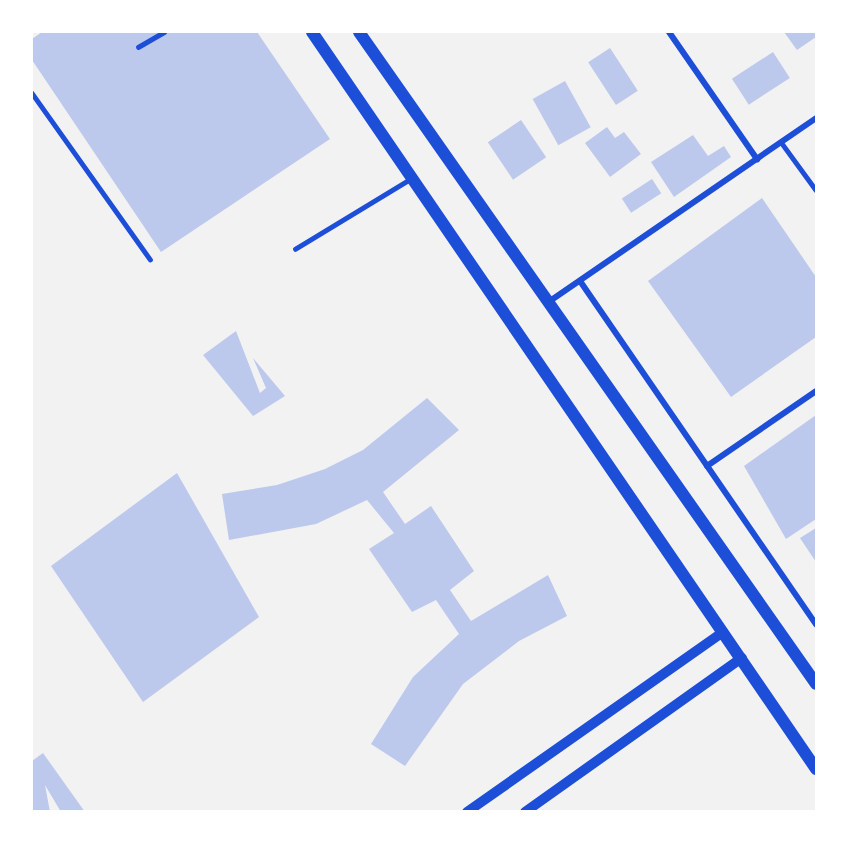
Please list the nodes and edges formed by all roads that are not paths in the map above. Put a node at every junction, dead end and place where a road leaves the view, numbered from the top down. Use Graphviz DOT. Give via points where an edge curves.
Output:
graph roads {
  1 [pos="164,32"];
  2 [pos="312,32"];
  3 [pos="359,32"];
  4 [pos="669,32"];
  5 [pos="138,47"];
  6 [pos="32,93"];
  7 [pos="816,118"];
  8 [pos="781,142"];
  9 [pos="757,159"];
  10 [pos="412,178"];
  11 [pos="816,190"];
  12 [pos="295,249"];
  13 [pos="150,259"];
  14 [pos="580,280"];
  15 [pos="547,303"];
  16 [pos="816,391"];
  17 [pos="707,466"];
  18 [pos="816,625"];
  19 [pos="723,632"];
  20 [pos="742,658"];
  21 [pos="816,684"];
  22 [pos="816,769"];
  23 [pos="467,812"];
  24 [pos="525,812"];
  1 -- 5 [label="lane"];
  2 -- 10 [label="main road"];
  3 -- 15 [label="main road"];
  4 -- 9 [label="street"];
  6 -- 13 [label="lane"];
  7 -- 8 [label="street"];
  8 -- 9 [label="street"];
  8 -- 11 [label="lane"];
  9 -- 14 [label="street"];
  10 -- 12 [label="lane"];
  10 -- 19 [label="main road"];
  14 -- 15 [label="street"];
  14 -- 17 [label="street"];
  15 -- 21 [label="main road"];
  16 -- 17 [label="street"];
  17 -- 18 [label="street"];
  19 -- 20 [label="main road"];
  19 -- 23 [label="street"];
  20 -- 22 [label="main road"];
  20 -- 24 [label="street"];
}
